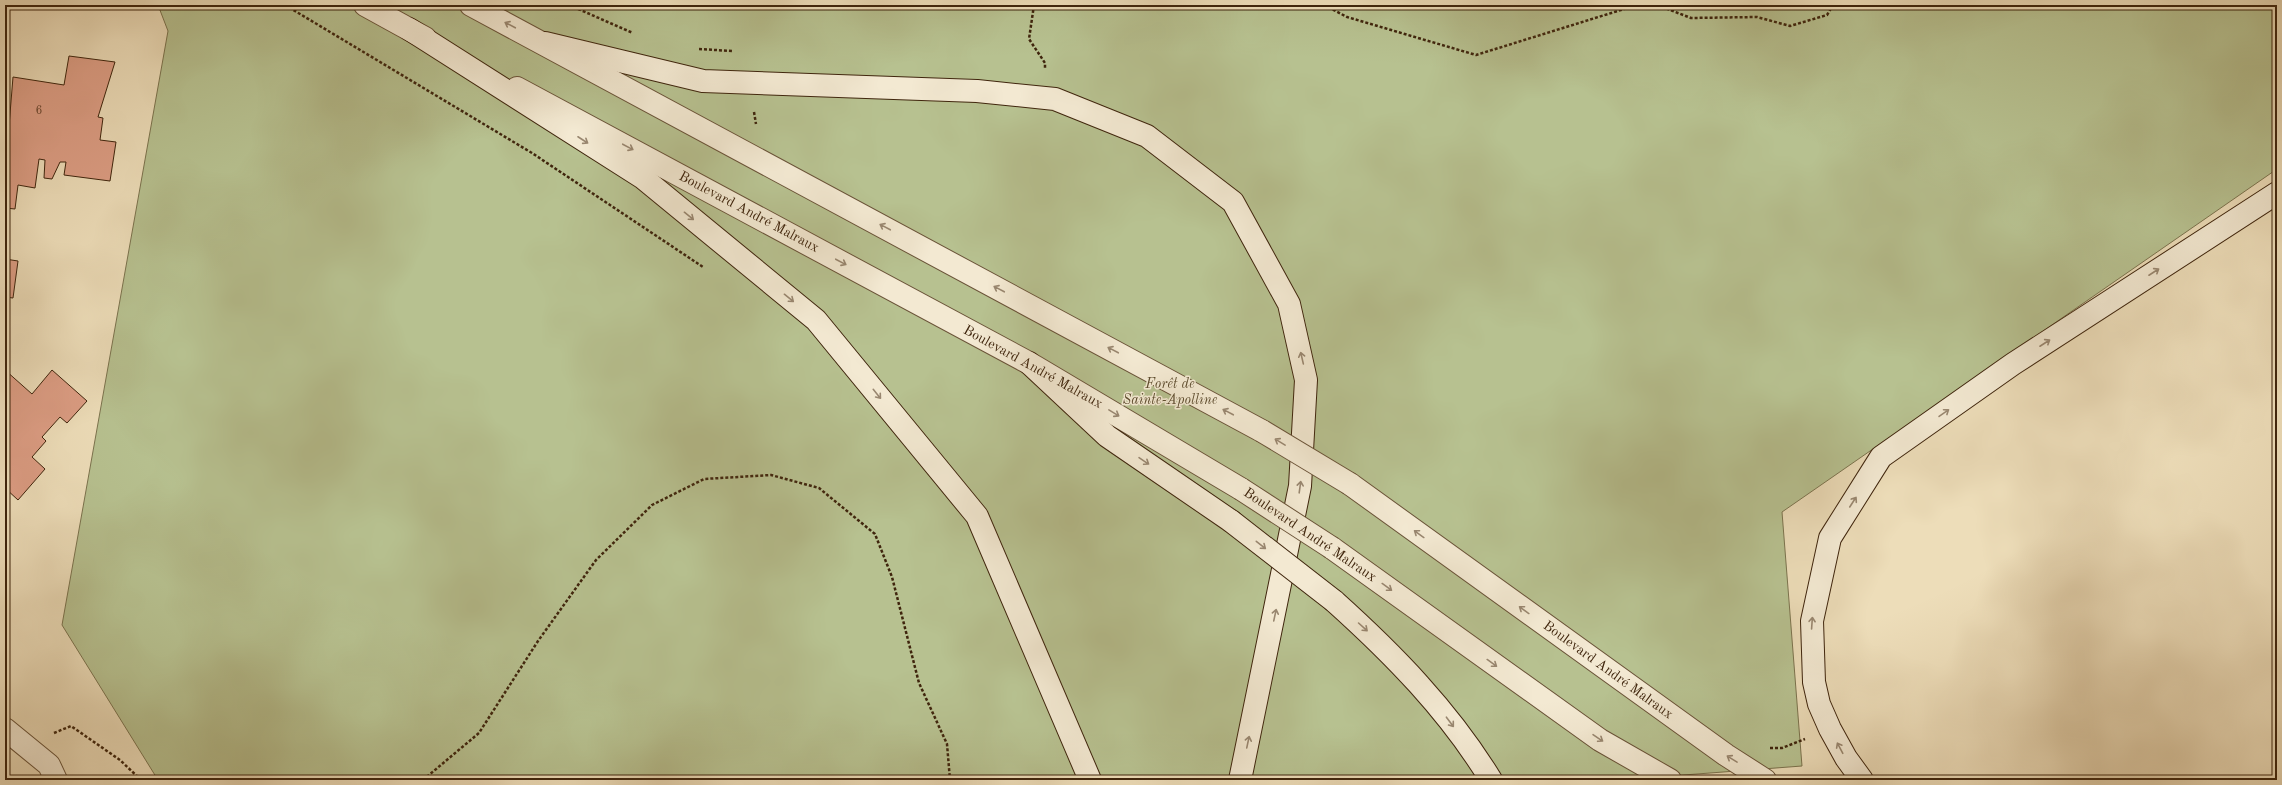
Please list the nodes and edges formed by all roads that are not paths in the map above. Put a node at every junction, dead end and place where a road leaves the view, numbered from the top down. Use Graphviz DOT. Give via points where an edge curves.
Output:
graph roads {
  1 [pos="365,5"];
  2 [pos="471,5"];
  3 [pos="409,29"];
  4 [pos="545,43"];
  5 [pos="2277,193"];
  6 [pos="1029,363"];
  7 [pos="5,729"];
  8 [pos="56,780"];
  9 [pos="1090,780"];
  10 [pos="1240,780"];
  11 [pos="1491,780"];
  12 [pos="1670,780"];
  13 [pos="1765,780"];
  14 [pos="1862,780"];
  1 -- 3 [label="main road, Boulevard André Malraux"];
  4 -- 2 [label="main road, Boulevard André Malraux, one-way"];
  3 -- 6 [label="main road, Boulevard André Malraux, one-way"];
  3 -- 9 [label="main road, one-way" via="642,178 816,320 977,516"];
  10 -- 4 [label="main road, one-way" via="1300,486 1306,380 1289,304 1233,202 1147,136 1055,99 977,91 703,81"];
  13 -- 4 [label="main road, Boulevard André Malraux, one-way, bridge" via="1726,755 1350,484 1262,430"];
  14 -- 5 [label="main road, one-way" via="1846,758 1820,704 1814,682 1812,621 1830,538 1881,457 2013,364"];
  6 -- 11 [label="main road, one-way, bridge" via="1107,436 1231,521 1334,601 1375,638 1441,710"];
  6 -- 12 [label="main road, Boulevard André Malraux, one-way, bridge" via="1241,489 1332,548 1600,740"];
  7 -- 8 [label="main road" via="49,765"];
}
